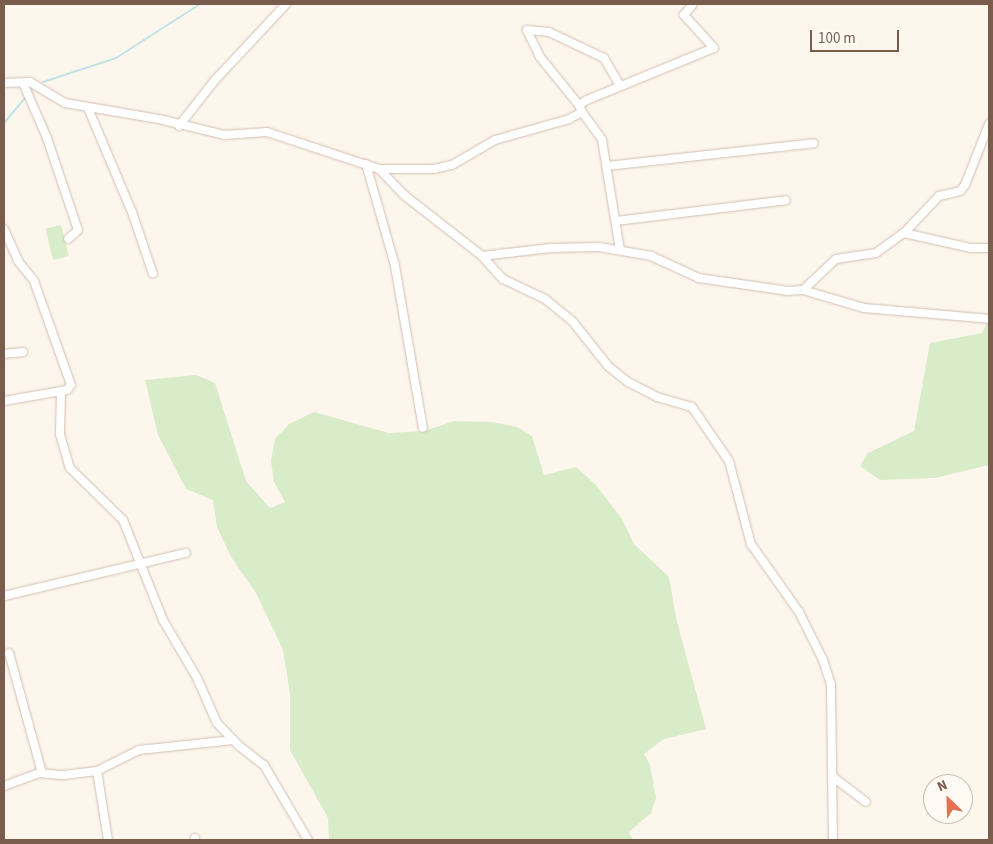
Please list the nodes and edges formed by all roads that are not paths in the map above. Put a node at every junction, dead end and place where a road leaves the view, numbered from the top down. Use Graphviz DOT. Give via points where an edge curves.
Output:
graph roads {
  1 [pos="284,4"];
  2 [pos="693,4"];
  3 [pos="4,83"];
  4 [pos="24,85"];
  5 [pos="620,86"];
  6 [pos="88,108"];
  7 [pos="581,108"];
  8 [pos="989,124"];
  9 [pos="179,126"];
  10 [pos="814,143"];
  11 [pos="366,164"];
  12 [pos="607,166"];
  13 [pos="379,169"];
  14 [pos="786,200"];
  15 [pos="616,221"];
  16 [pos="4,229"];
  17 [pos="904,233"];
  18 [pos="68,240"];
  19 [pos="989,248"];
  20 [pos="620,250"];
  21 [pos="482,256"];
  22 [pos="153,274"];
  23 [pos="803,290"];
  24 [pos="989,319"];
  25 [pos="23,352"];
  26 [pos="4,354"];
  27 [pos="61,391"];
  28 [pos="4,401"];
  29 [pos="423,428"];
  30 [pos="186,553"];
  31 [pos="141,565"];
  32 [pos="4,596"];
  33 [pos="9,653"];
  34 [pos="233,740"];
  35 [pos="97,771"];
  36 [pos="42,773"];
  37 [pos="833,777"];
  38 [pos="4,786"];
  39 [pos="866,802"];
  40 [pos="108,840"];
  41 [pos="308,840"];
  42 [pos="833,840"];
  1 -- 9 [label="street" via="215,80"];
  2 -- 5 [label="street" via="684,16 714,48"];
  3 -- 4 [label="street"];
  4 -- 6 [label="street" via="40,86 65,103"];
  4 -- 18 [label="street" via="78,230"];
  5 -- 7 [label="street"];
  5 -- 7 [label="street" via="604,58 549,32 527,30 540,57"];
  6 -- 9 [label="street" via="159,119"];
  6 -- 22 [label="street" via="132,212"];
  7 -- 12 [label="street" via="602,140"];
  7 -- 13 [label="street" via="569,120 494,140 452,165 416,171"];
  8 -- 17 [label="street" via="965,185 960,191 940,196"];
  9 -- 11 [label="street" via="224,135 267,132"];
  10 -- 12 [label="street"];
  11 -- 13 [label="street"];
  11 -- 29 [label="street" via="397,276"];
  12 -- 15 [label="street"];
  13 -- 21 [label="street" via="421,210"];
  14 -- 15 [label="street"];
  15 -- 20 [label="street"];
  16 -- 27 [label="street" via="18,261 34,281 58,343 72,385"];
  17 -- 19 [label="street" via="971,248"];
  17 -- 23 [label="street" via="876,253 836,259"];
  20 -- 21 [label="street" via="551,248"];
  20 -- 23 [label="street" via="660,259 699,278 776,291"];
  21 -- 37 [label="street" via="503,279 545,298 573,322 608,366 628,382 657,397 692,407 728,461 751,544 799,612 823,660 831,684"];
  23 -- 24 [label="street" via="864,308"];
  25 -- 26 [label="street"];
  27 -- 28 [label="street"];
  27 -- 31 [label="street" via="60,434 70,468 123,520"];
  30 -- 31 [label="street"];
  31 -- 32 [label="street"];
  31 -- 34 [label="street" via="174,644 197,678 217,723"];
  33 -- 36 [label="street"];
  34 -- 35 [label="street" via="139,750"];
  34 -- 41 [label="street" via="264,765"];
  35 -- 36 [label="street" via="64,775"];
  35 -- 40 [label="street"];
  36 -- 38 [label="street"];
  37 -- 39 [label="street"];
  37 -- 42 [label="street"];
}
